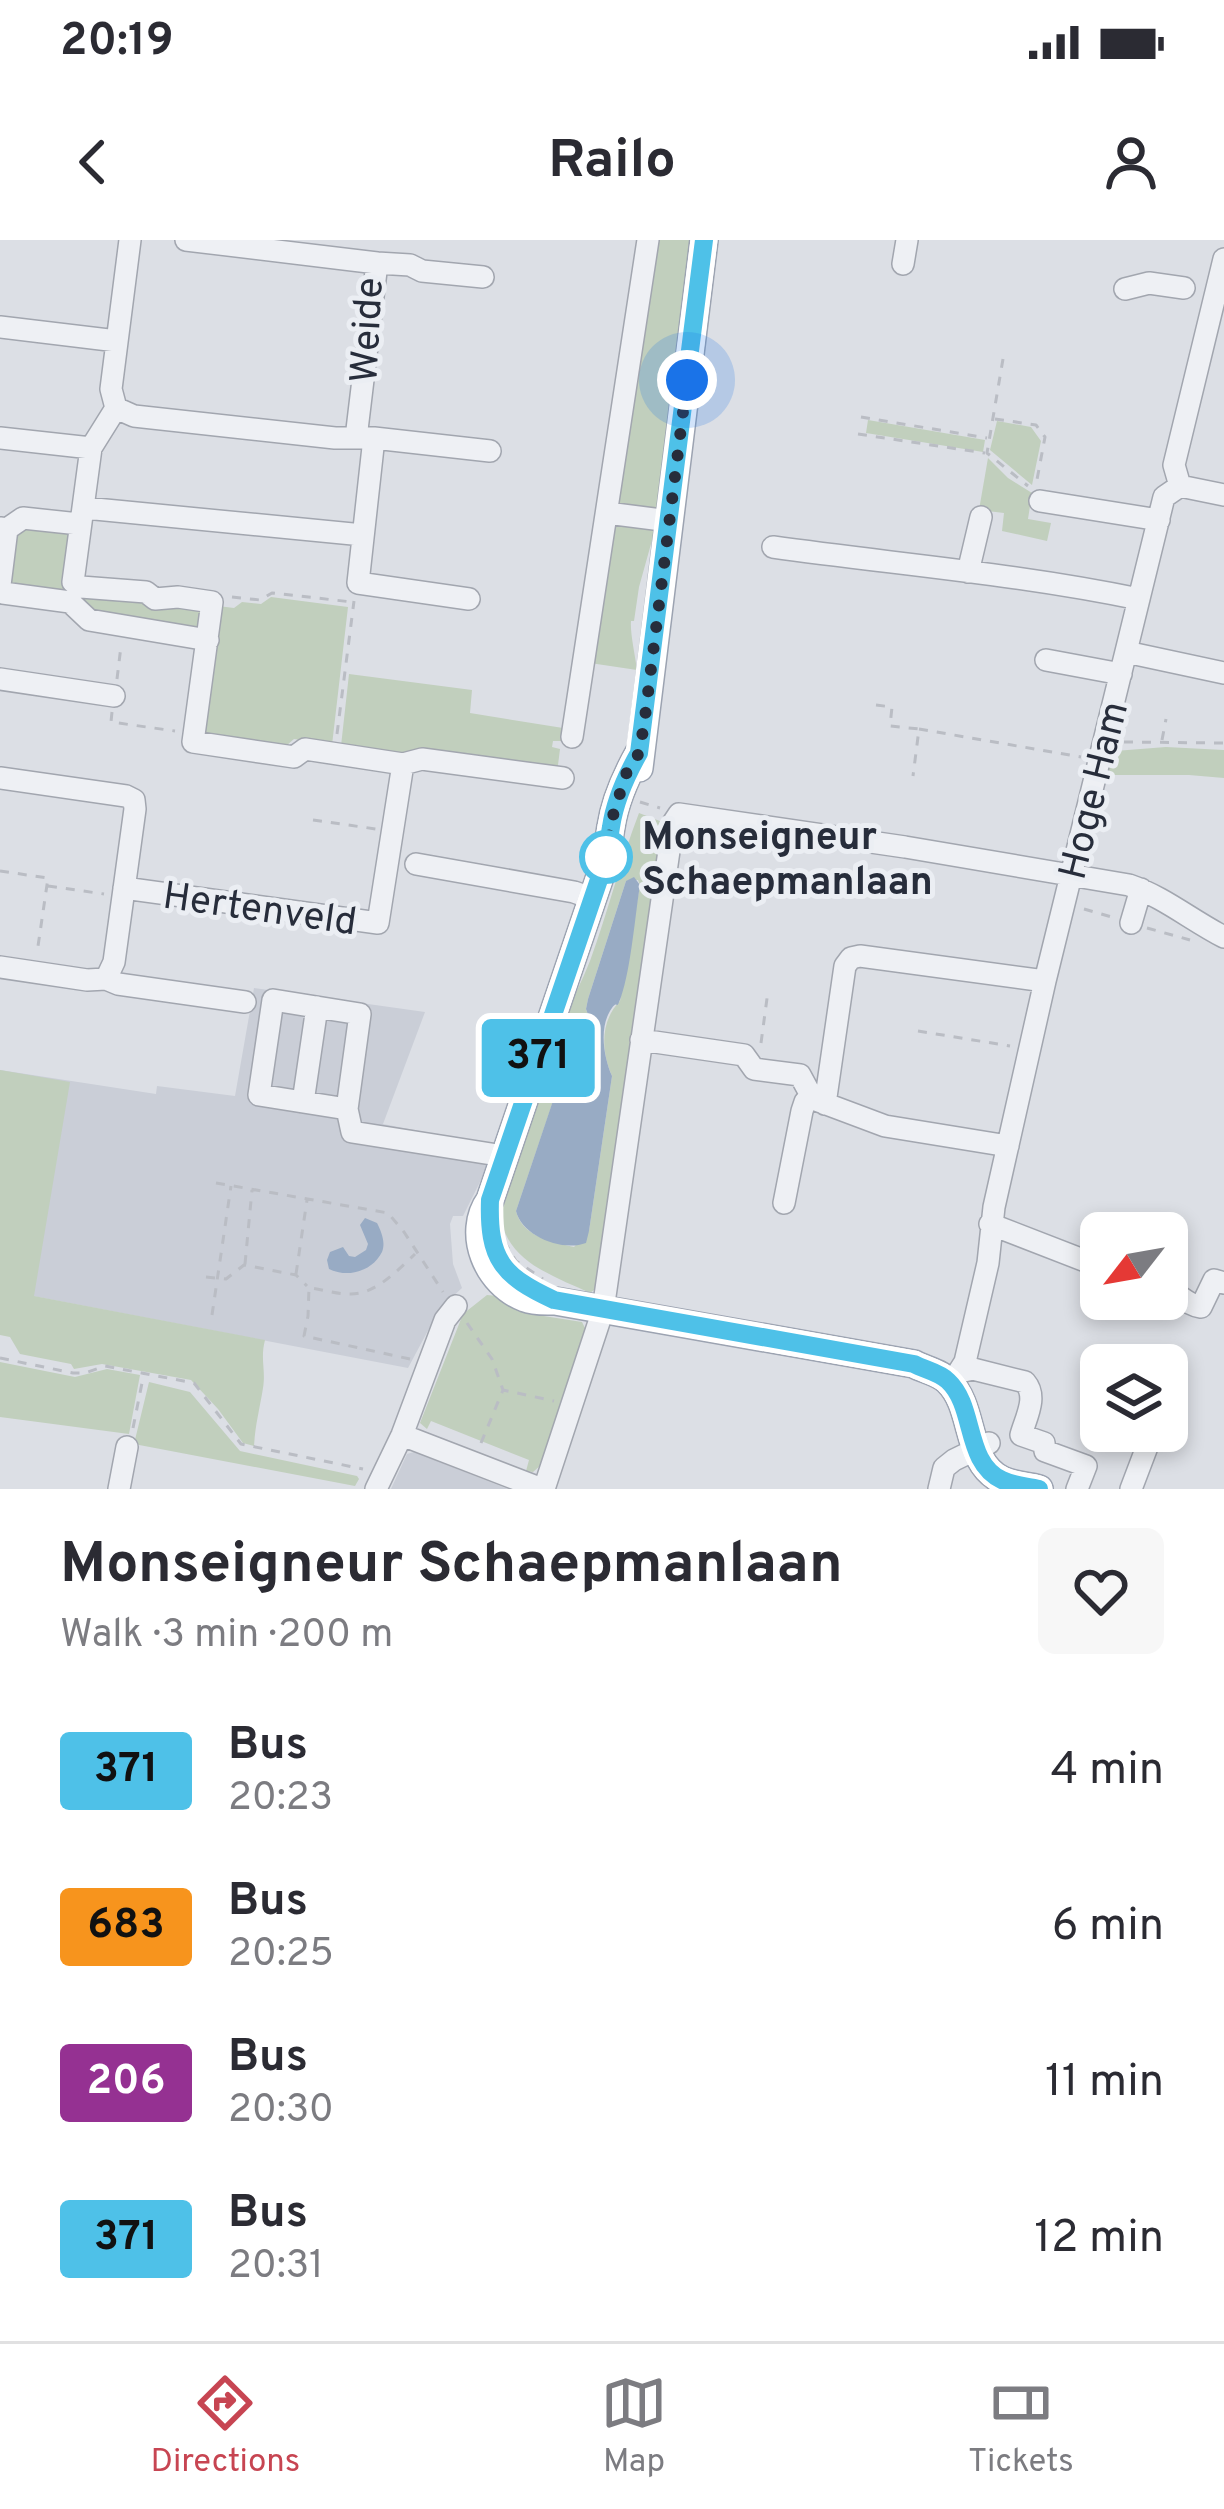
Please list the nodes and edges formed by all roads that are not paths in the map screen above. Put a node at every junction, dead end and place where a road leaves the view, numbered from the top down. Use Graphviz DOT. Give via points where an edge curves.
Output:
graph roads {
  1 [pos="130,240"];
  2 [pos="186,240"];
  3 [pos="648,240"];
  4 [pos="704,240"];
  5 [pos="907,240"];
  6 [pos="1224,259"];
  7 [pos="377,262"];
  8 [pos="904,265"];
  9 [pos="483,278"];
  10 [pos="1184,288"];
  11 [pos="1125,289"];
  12 [pos="0,328"];
  13 [pos="117,341"];
  14 [pos="116,408"];
  15 [pos="0,438"];
  16 [pos="365,438"];
  17 [pos="91,448"];
  18 [pos="490,451"];
  19 [pos="1180,486"];
  20 [pos="1224,495"];
  21 [pos="1040,501"];
  22 [pos="608,513"];
  23 [pos="82,516"];
  24 [pos="981,517"];
  25 [pos="670,520"];
  26 [pos="1159,520"];
  27 [pos="4,528"];
  28 [pos="363,535"];
  29 [pos="773,547"];
  30 [pos="968,572"];
  31 [pos="1,578"];
  32 [pos="1139,598"];
  33 [pos="469,599"];
  34 [pos="208,640"];
  35 [pos="1046,660"];
  36 [pos="1124,663"];
  37 [pos="1224,673"];
  38 [pos="0,679"];
  39 [pos="115,696"];
  40 [pos="572,737"];
  41 [pos="403,764"];
  42 [pos="0,778"];
  43 [pos="563,778"];
  44 [pos="416,864"];
  45 [pos="1071,876"];
  46 [pos="1141,889"];
  47 [pos="124,892"];
  48 [pos="591,898"];
  49 [pos="1224,908"];
  50 [pos="1131,923"];
  51 [pos="1218,934"];
  52 [pos="0,967"];
  53 [pos="106,979"];
  54 [pos="1045,981"];
  55 [pos="244,1002"];
  56 [pos="317,1007"];
  57 [pos="641,1040"];
  58 [pos="819,1101"];
  59 [pos="303,1102"];
  60 [pos="347,1109"];
  61 [pos="1008,1146"];
  62 [pos="504,1156"];
  63 [pos="784,1203"];
  64 [pos="990,1224"];
  65 [pos="1080,1259"];
  66 [pos="1224,1283"];
  67 [pos="1188,1302"];
  68 [pos="456,1306"];
  69 [pos="603,1310"];
  70 [pos="955,1378"];
  71 [pos="402,1435"];
  72 [pos="983,1446"];
  73 [pos="127,1447"];
  74 [pos="1045,1450"];
  75 [pos="1145,1452"];
  76 [pos="380,1481"];
  77 [pos="1036,1488"];
  78 [pos="119,1489"];
  79 [pos="543,1489"];
  80 [pos="939,1489"];
  81 [pos="1077,1489"];
  82 [pos="1131,1489"];
  1 -- 13 [label="street"];
  2 -- 7 [label="street, Weide"];
  3 -- 22 [label="street"];
  4 -- 25 [label="main road"];
  5 -- 8 [label="street"];
  6 -- 19 [label="street, Hoge Ham" via="1174,465"];
  7 -- 9 [label="street"];
  7 -- 16 [label="street, Weide"];
  10 -- 11 [label="street"];
  12 -- 13 [label="street"];
  13 -- 14 [label="street"];
  14 -- 16 [label="street, Weide"];
  14 -- 17 [label="street"];
  15 -- 17 [label="street"];
  16 -- 18 [label="street"];
  16 -- 28 [label="street, Weide"];
  17 -- 23 [label="street"];
  19 -- 20 [label="street"];
  19 -- 26 [label="street, Hoge Ham" via="1164,497"];
  21 -- 26 [label="street"];
  22 -- 25 [label="street"];
  22 -- 40 [label="street"];
  23 -- 27 [label="street" via="23,518"];
  23 -- 28 [label="street"];
  23 -- 34 [label="street" via="73,582 212,602"];
  24 -- 30 [label="street"];
  25 -- 48 [label="main road" via="639,779"];
  26 -- 32 [label="street, Hoge Ham"];
  27 -- 31 [label="street"];
  28 -- 33 [label="street, Weide" via="356,593"];
  29 -- 30 [label="street"];
  30 -- 32 [label="street"];
  31 -- 34 [label="street" via="3,593 70,602 89,620"];
  32 -- 36 [label="street, Hoge Ham"];
  34 -- 41 [label="street" via="194,738 294,757 305,749"];
  35 -- 36 [label="street"];
  36 -- 37 [label="street"];
  36 -- 45 [label="street, Hoge Ham"];
  38 -- 39 [label="street"];
  41 -- 43 [label="street" via="422,758"];
  41 -- 47 [label="street, Hertenveld" via="378,923"];
  42 -- 47 [label="street" via="134,800"];
  44 -- 48 [label="street"];
  45 -- 46 [label="street"];
  45 -- 54 [label="street, Hoge Ham"];
  45 -- 57 [label="street" via="679,814"];
  46 -- 50 [label="street"];
  46 -- 51 [label="street"];
  47 -- 53 [label="street"];
  48 -- 62 [label="main road"];
  49 -- 51 [label="street"];
  52 -- 53 [label="street"];
  53 -- 55 [label="street"];
  54 -- 58 [label="street" via="851,958"];
  54 -- 61 [label="street, Hoge Ham"];
  56 -- 59 [label="street"];
  56 -- 59 [label="street" via="273,1000 259,1095"];
  56 -- 60 [label="street" via="360,1014"];
  57 -- 58 [label="street" via="744,1055 754,1069 800,1076"];
  57 -- 69 [label="street"];
  58 -- 61 [label="street" via="885,1126"];
  58 -- 63 [label="street" via="805,1102"];
  59 -- 60 [label="street"];
  60 -- 62 [label="street" via="352,1132"];
  61 -- 64 [label="street, Hoge Ham"];
  62 -- 69 [label="main road" via="489,1225 500,1273"];
  64 -- 65 [label="street"];
  64 -- 70 [label="street, Hoge Ham" via="988,1263"];
  66 -- 67 [label="street" via="1214,1280 1201,1306"];
  68 -- 71 [label="street"];
  69 -- 70 [label="main road"];
  69 -- 79 [label="street"];
  70 -- 72 [label="main road"];
  70 -- 74 [label="street" via="973,1370 1030,1386 1021,1435"];
  71 -- 76 [label="street"];
  71 -- 79 [label="street"];
  72 -- 77 [label="main road" via="997,1478"];
  72 -- 80 [label="street" via="944,1468"];
  73 -- 78 [label="street"];
  74 -- 77 [label="street"];
  74 -- 81 [label="street" via="1086,1466"];
  75 -- 82 [label="street"];
}
